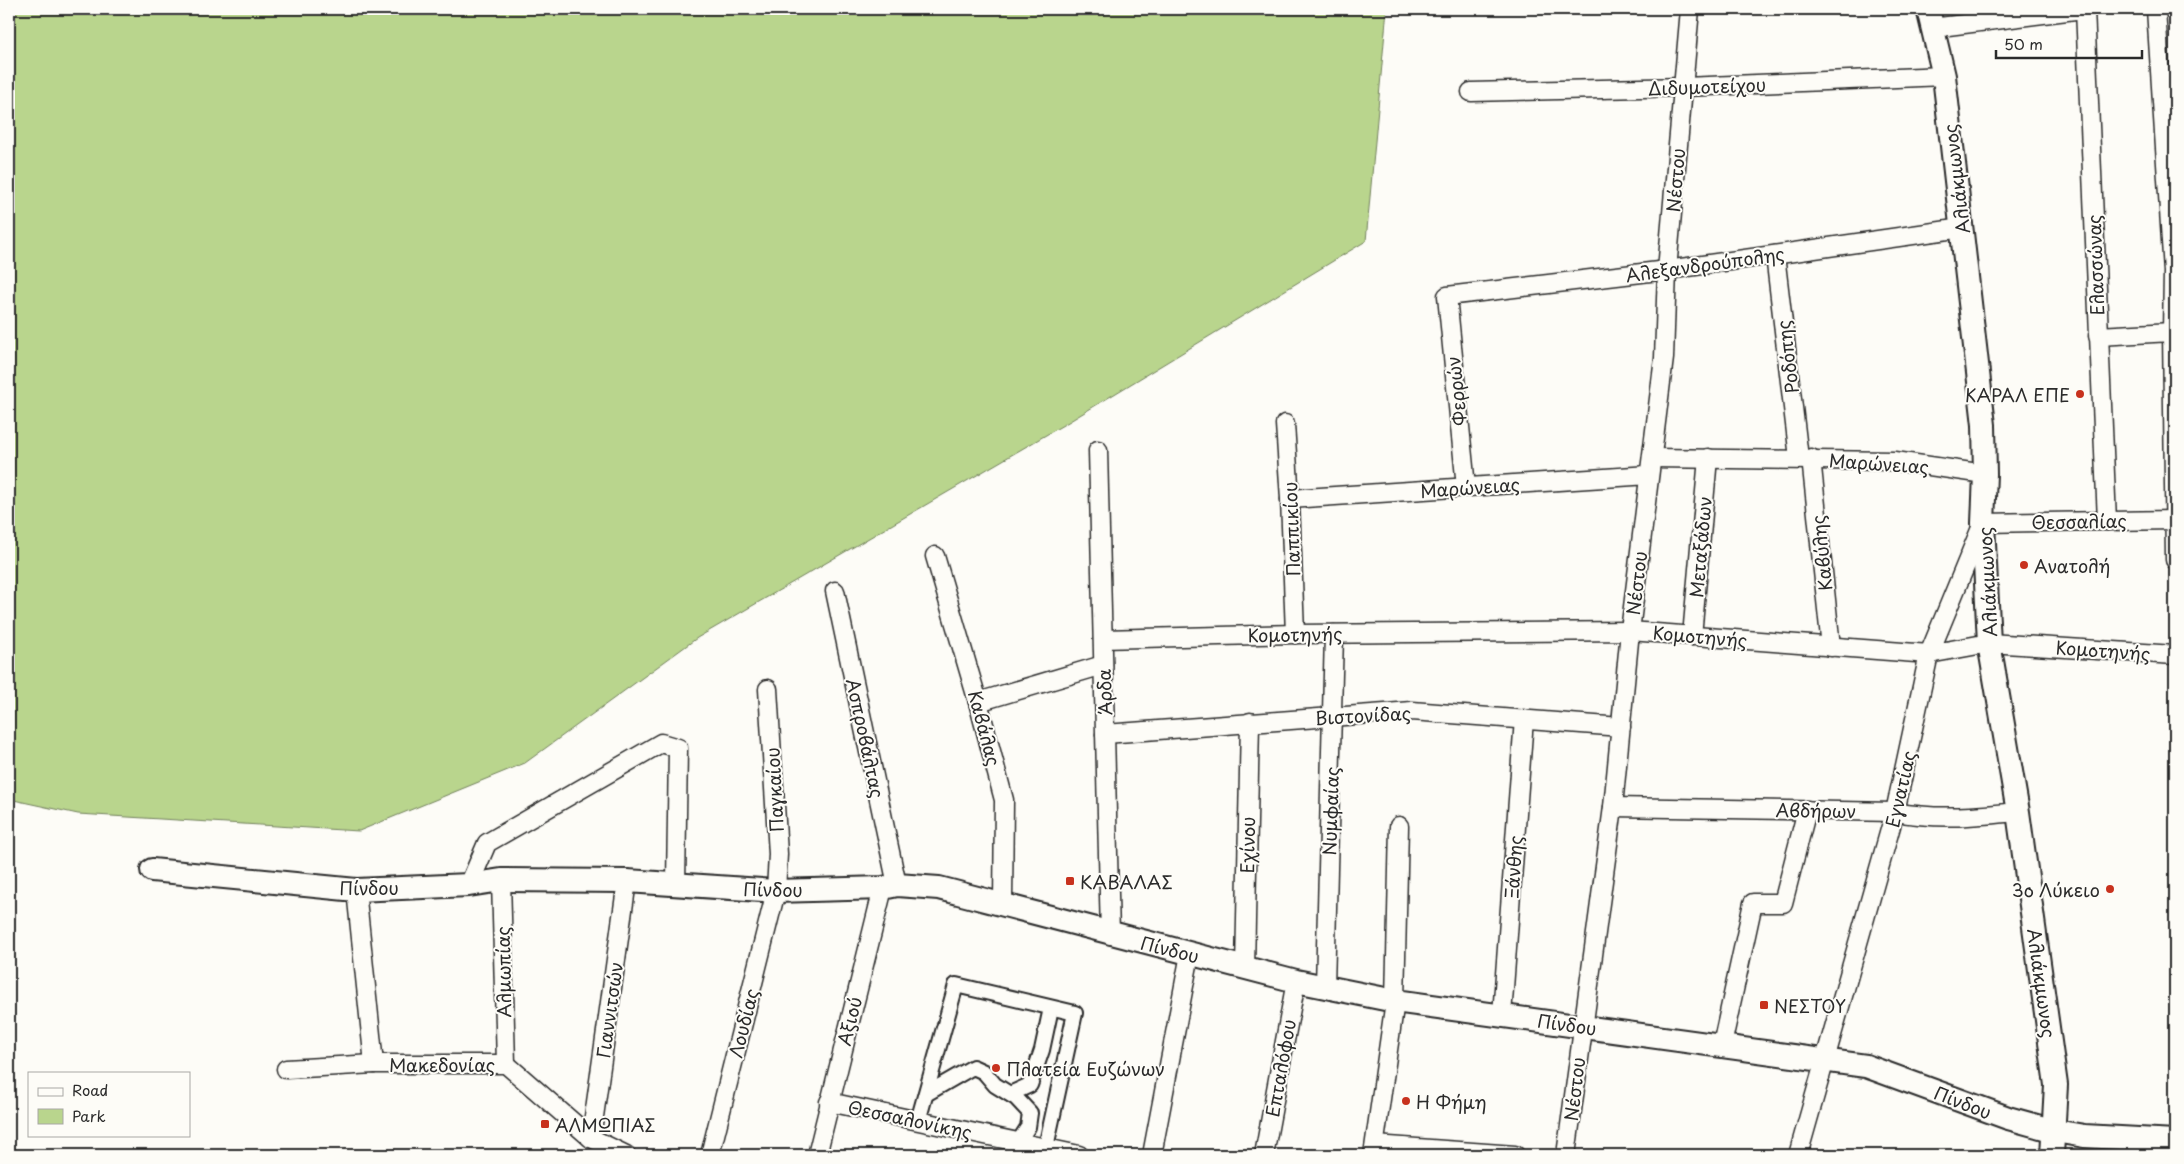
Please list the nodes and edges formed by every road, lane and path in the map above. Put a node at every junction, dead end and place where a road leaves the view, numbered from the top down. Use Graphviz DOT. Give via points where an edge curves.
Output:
graph roads {
  1 [pos="1690,9"];
  2 [pos="2084,9"];
  3 [pos="2156,9"];
  4 [pos="1930,18"];
  5 [pos="1944,76"];
  6 [pos="1684,87"];
  7 [pos="1471,92"];
  8 [pos="1962,228"];
  9 [pos="1775,255"];
  10 [pos="1668,270"];
  11 [pos="2174,272"];
  12 [pos="1447,296"];
  13 [pos="2172,332"];
  14 [pos="2098,336"];
  15 [pos="1285,424"];
  16 [pos="1098,450"];
  17 [pos="1708,458"];
  18 [pos="1805,458"];
  19 [pos="1650,467"];
  20 [pos="1985,474"];
  21 [pos="1466,487"];
  22 [pos="1290,498"];
  23 [pos="2174,520"];
  24 [pos="2107,521"];
  25 [pos="1983,523"];
  26 [pos="934,556"];
  27 [pos="2175,560"];
  28 [pos="834,591"];
  29 [pos="1630,631"];
  30 [pos="1295,634"];
  31 [pos="1334,634"];
  32 [pos="1692,636"];
  33 [pos="1102,639"];
  34 [pos="1989,643"];
  35 [pos="1831,647"];
  36 [pos="1929,654"];
  37 [pos="2175,655"];
  38 [pos="1103,665"];
  39 [pos="768,689"];
  40 [pos="978,702"];
  41 [pos="1333,716"];
  42 [pos="1524,719"];
  43 [pos="1250,722"];
  44 [pos="1621,727"];
  45 [pos="1105,734"];
  46 [pos="1612,807"];
  47 [pos="1807,810"];
  48 [pos="1895,812"];
  49 [pos="2018,812"];
  50 [pos="1399,826"];
  51 [pos="152,870"];
  52 [pos="501,880"];
  53 [pos="627,881"];
  54 [pos="470,884"];
  55 [pos="676,885"];
  56 [pos="890,886"];
  57 [pos="356,890"];
  58 [pos="776,891"];
  59 [pos="1003,904"];
  60 [pos="1110,934"];
  61 [pos="1190,954"];
  62 [pos="1245,968"];
  63 [pos="1296,982"];
  64 [pos="1325,987"];
  65 [pos="1395,1001"];
  66 [pos="1051,1008"];
  67 [pos="1502,1015"];
  68 [pos="1582,1025"];
  69 [pos="1722,1045"];
  70 [pos="1824,1059"];
  71 [pos="374,1064"];
  72 [pos="506,1064"];
  73 [pos="286,1069"];
  74 [pos="926,1094"];
  75 [pos="1010,1094"];
  76 [pos="829,1102"];
  77 [pos="918,1121"];
  78 [pos="2054,1131"];
  79 [pos="591,1138"];
  80 [pos="2175,1141"];
  81 [pos="1019,1142"];
  82 [pos="1046,1147"];
  83 [pos="1374,1150"];
  84 [pos="626,1155"];
  85 [pos="710,1155"];
  86 [pos="816,1155"];
  87 [pos="1079,1155"];
  88 [pos="1152,1155"];
  89 [pos="1264,1155"];
  90 [pos="1515,1155"];
  91 [pos="1566,1155"];
  92 [pos="1798,1155"];
  93 [pos="2052,1155"];
  1 -- 6 [label="street, Νέστου"];
  2 -- 4 [label="street"];
  2 -- 14 [label="street, Ελασσώνας"];
  3 -- 11 [label="street"];
  4 -- 5 [label="street, Αλιάκμωνος"];
  5 -- 6 [label="street, Διδυμοτείχου"];
  5 -- 8 [label="street, Αλιάκμωνος"];
  6 -- 7 [label="street, Διδυμοτείχου"];
  6 -- 10 [label="street, Νέστου"];
  8 -- 9 [label="street, Αλεξανδρούπολης"];
  8 -- 20 [label="street, Αλιάκμωνος" via="1984,425"];
  9 -- 10 [label="street, Αλεξανδρούπολης"];
  9 -- 18 [label="street, Ροδόπης"];
  10 -- 12 [label="street, Αλεξανδρούπολης"];
  10 -- 19 [label="street, Νέστου" via="1664,358"];
  11 -- 13 [label="street"];
  12 -- 21 [label="street, Φερρών"];
  13 -- 14 [label="street"];
  13 -- 23 [label="street"];
  14 -- 24 [label="street, Ελασσώνας"];
  15 -- 22 [label="street, Παππικίου"];
  16 -- 33 [label="street, Άρδα"];
  17 -- 18 [label="street, Μαρώνειας"];
  17 -- 19 [label="street, Μαρώνειας"];
  17 -- 32 [label="street, Μεταξάδων"];
  18 -- 20 [label="street, Μαρώνειας" via="1895,461"];
  18 -- 35 [label="street, Καβύλης"];
  19 -- 21 [label="street, Μαρώνειας"];
  19 -- 29 [label="street, Νέστου"];
  20 -- 25 [label="street, Αλιάκμωνος"];
  21 -- 22 [label="street, Μαρώνειας"];
  22 -- 30 [label="street, Παππικίου"];
  23 -- 24 [label="street, Θεσσαλίας"];
  23 -- 27 [label="street"];
  24 -- 25 [label="street, Θεσσαλίας"];
  25 -- 34 [label="street, Αλιάκμωνος"];
  25 -- 36 [label="street, Εγνατίας"];
  26 -- 40 [label="street, Καβάλας"];
  28 -- 56 [label="street, Ασπροβάλτας"];
  29 -- 31 [label="street, Κομοτηνής"];
  29 -- 32 [label="street, Κομοτηνής"];
  29 -- 44 [label="street, Νέστου"];
  30 -- 31 [label="street, Κομοτηνής"];
  30 -- 33 [label="street, Κομοτηνής"];
  31 -- 41 [label="street, Νυμφαίας"];
  32 -- 35 [label="street, Κομοτηνής"];
  33 -- 38 [label="street, Άρδα"];
  34 -- 36 [label="street, Κομοτηνής"];
  34 -- 37 [label="street, Κομοτηνής"];
  34 -- 49 [label="street, Αλιάκμωνος"];
  35 -- 36 [label="street, Κομοτηνής"];
  36 -- 48 [label="street, Εγνατίας"];
  38 -- 40 [label="street"];
  38 -- 45 [label="street, Άρδα"];
  39 -- 58 [label="street, Παγκαίου" via="778,854"];
  40 -- 59 [label="street, Καβάλας" via="1004,800"];
  41 -- 42 [label="street, Βιστονίδας" via="1412,711"];
  41 -- 43 [label="street, Βιστονίδας"];
  41 -- 64 [label="street, Νυμφαίας"];
  42 -- 44 [label="street, Βιστονίδας"];
  42 -- 67 [label="street, Ξάνθης"];
  43 -- 45 [label="street, Βιστονίδας"];
  43 -- 62 [label="street, Εχίνου"];
  44 -- 46 [label="street, Νέστου"];
  45 -- 60 [label="street, Άρδα"];
  46 -- 47 [label="street, Αβδήρων"];
  46 -- 68 [label="street, Νέστου"];
  47 -- 48 [label="street, Αβδήρων"];
  47 -- 69 [label="street" via="1784,904 1753,902"];
  48 -- 49 [label="street, Αβδήρων" via="1924,818"];
  48 -- 70 [label="street, Εγνατίας"];
  49 -- 78 [label="street, Αλιάκμωνος" via="2056,1085"];
  50 -- 65 [label="street"];
  51 -- 57 [label="street, Πίνδου"];
  52 -- 53 [label="street, Πίνδου"];
  52 -- 54 [label="street, Πίνδου"];
  52 -- 72 [label="street, Αλμωπίας"];
  53 -- 55 [label="street, Πίνδου"];
  53 -- 79 [label="street, Γιαννιτσών"];
  54 -- 55 [label="street" via="486,843 661,743 678,748"];
  54 -- 57 [label="street, Πίνδου"];
  55 -- 58 [label="street, Πίνδου"];
  56 -- 58 [label="street, Πίνδου"];
  56 -- 59 [label="street, Πίνδου" via="939,888"];
  56 -- 76 [label="street, Αξιού"];
  57 -- 71 [label="street"];
  58 -- 85 [label="street, Λουδίας"];
  59 -- 60 [label="street, Πίνδου"];
  60 -- 61 [label="street, Πίνδου"];
  61 -- 62 [label="street, Πίνδου"];
  61 -- 88 [label="street"];
  62 -- 63 [label="street, Πίνδου"];
  63 -- 64 [label="street, Πίνδου"];
  63 -- 89 [label="street, Επταλόφου"];
  64 -- 65 [label="street, Πίνδου"];
  65 -- 67 [label="street, Πίνδου"];
  65 -- 83 [label="street"];
  66 -- 74 [label="street" via="956,985"];
  66 -- 75 [label="street" via="1030,1086"];
  66 -- 82 [label="street" via="1075,1013"];
  67 -- 68 [label="street, Πίνδου"];
  68 -- 69 [label="street, Πίνδου"];
  68 -- 91 [label="street, Νέστου"];
  69 -- 70 [label="street, Πίνδου"];
  70 -- 78 [label="street, Πίνδου" via="1866,1066 2008,1118"];
  70 -- 92 [label="street, Εγνατίας"];
  71 -- 72 [label="street, Μακεδονίας"];
  71 -- 73 [label="street, Μακεδονίας"];
  72 -- 79 [label="street, Μακεδονίας"];
  74 -- 75 [label="street" via="974,1067"];
  74 -- 77 [label="street"];
  75 -- 81 [label="street" via="1030,1113 1028,1127"];
  76 -- 77 [label="street, Θεσσαλονίκης"];
  76 -- 86 [label="street, Αξιού"];
  77 -- 81 [label="street, Θεσσαλονίκης"];
  78 -- 80 [label="street, Πίνδου" via="2084,1136"];
  78 -- 93 [label="street, Αλιάκμωνος"];
  79 -- 84 [label="street, Μακεδονίας"];
  81 -- 82 [label="street, Θεσσαλονίκης"];
  82 -- 87 [label="street, Θεσσαλονίκης"];
  83 -- 90 [label="street"];
}
